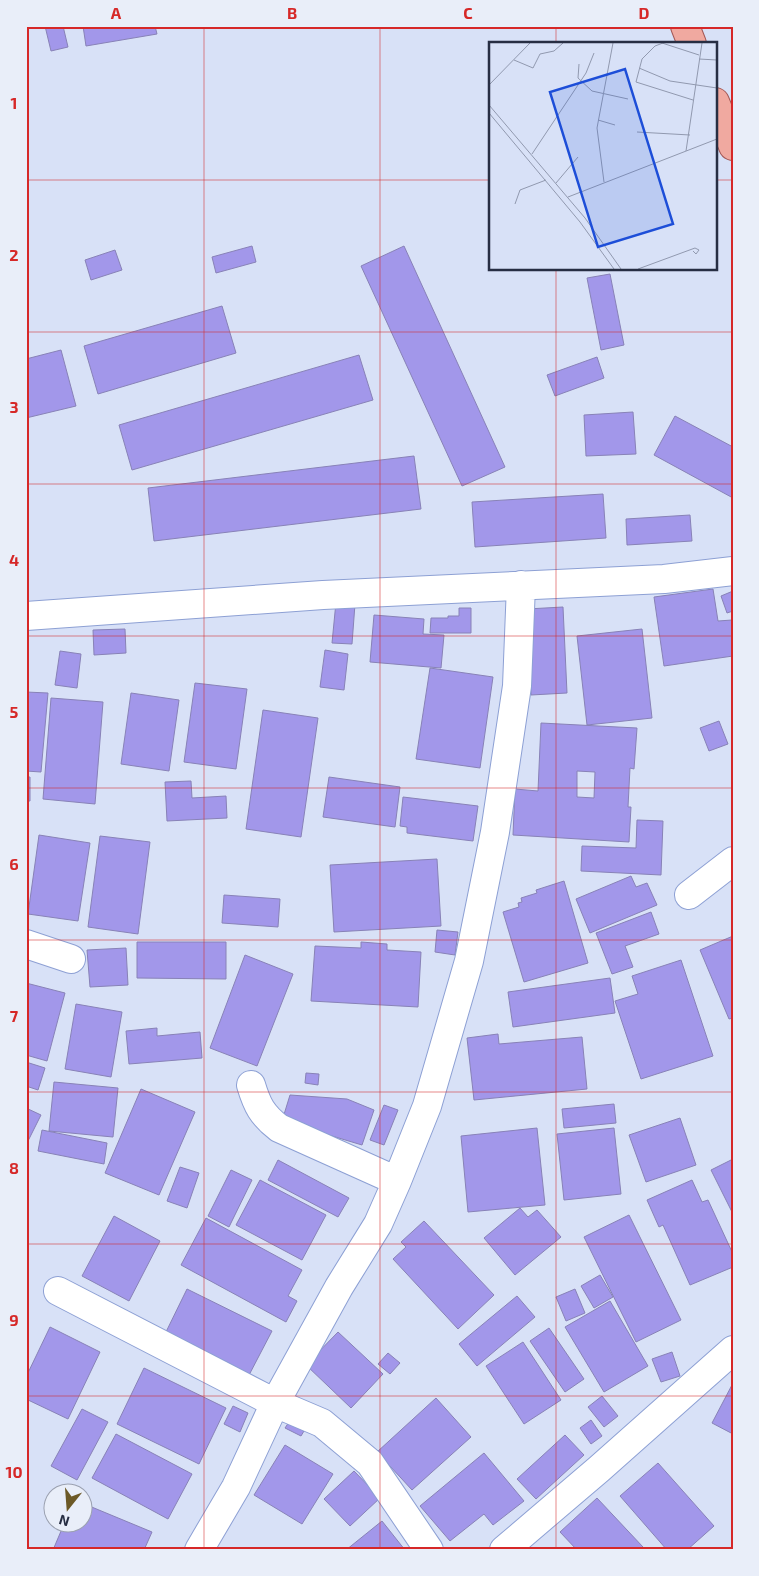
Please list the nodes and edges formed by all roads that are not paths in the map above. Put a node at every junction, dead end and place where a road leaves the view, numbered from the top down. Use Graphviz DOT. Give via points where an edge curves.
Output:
graph roads {
  1 [pos="685,26"];
  2 [pos="691,42"];
  3 [pos="716,104"];
  4 [pos="733,146"];
  5 [pos="733,571"];
  6 [pos="520,585"];
  7 [pos="26,616"];
  8 [pos="733,861"];
  9 [pos="688,895"];
  10 [pos="26,944"];
  11 [pos="71,960"];
  12 [pos="251,1085"];
  13 [pos="398,1181"];
  14 [pos="58,1291"];
  15 [pos="733,1350"];
  16 [pos="275,1403"];
  17 [pos="199,1550"];
  18 [pos="429,1550"];
  19 [pos="504,1550"];
  1 -- 2 [label="main road"];
  3 -- 4 [label="main road"];
  5 -- 6 [label="street" via="664,579"];
  6 -- 7 [label="street"];
  6 -- 13 [label="street" via="517,686 495,832 469,961 427,1106"];
  8 -- 9 [label="street"];
  10 -- 11 [label="street"];
  12 -- 13 [label="street" via="260,1110 279,1128"];
  13 -- 16 [label="street" via="378,1224"];
  14 -- 16 [label="street"];
  15 -- 19 [label="street"];
  16 -- 17 [label="street" via="236,1488"];
  16 -- 18 [label="street" via="322,1423 370,1463"];
}
